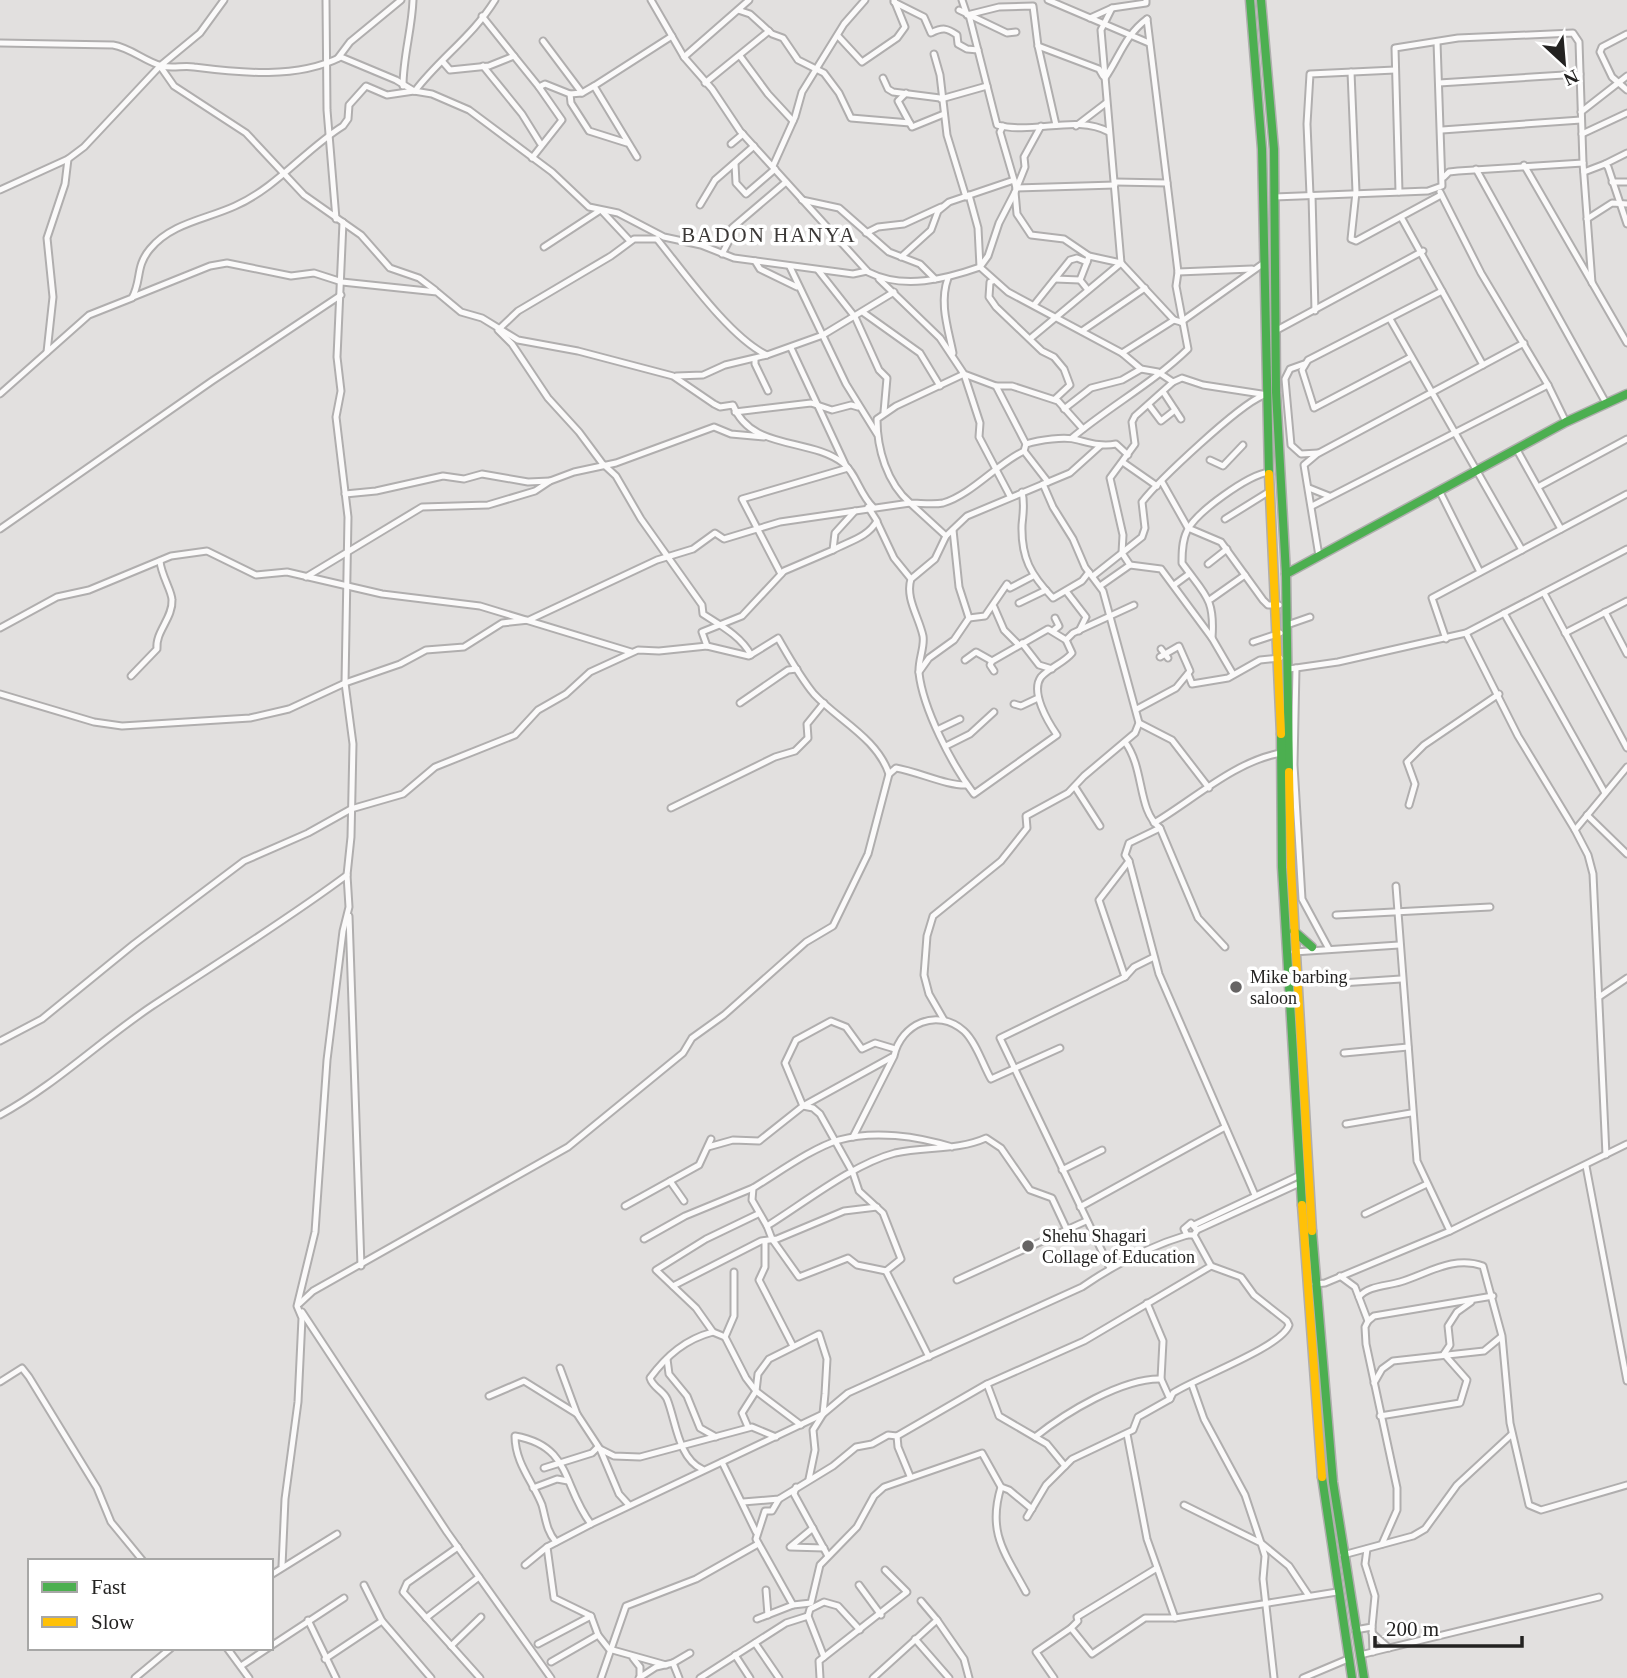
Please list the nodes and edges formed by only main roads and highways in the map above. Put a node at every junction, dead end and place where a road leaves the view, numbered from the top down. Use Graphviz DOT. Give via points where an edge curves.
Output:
graph roads {
  1 [pos="1250,0"];
  2 [pos="1261,0"];
  3 [pos="1627,394"];
  4 [pos="1286,574"];
  5 [pos="1294,931"];
  6 [pos="1291,950"];
  7 [pos="1296,965"];
  8 [pos="1343,1629"];
  9 [pos="1355,1629"];
  10 [pos="1352,1678"];
  11 [pos="1364,1678"];
  1 -- 6 [label="main road" via="1260,98 1269,472 1279,605"];
  2 -- 4 [label="main road" via="1271,97"];
  3 -- 4 [label="main road" via="1566,422"];
  4 -- 5 [label="main road" via="1292,668"];
  5 -- 6 [label="main road"];
  5 -- 7 [label="main road" via="1320,949"];
  6 -- 7 [label="main road"];
  6 -- 8 [label="main road" via="1300,1179 1319,1449"];
  7 -- 9 [label="main road" via="1315,1284"];
  8 -- 9 [label="main road"];
  8 -- 10 [label="main road"];
  9 -- 11 [label="main road"];
}
